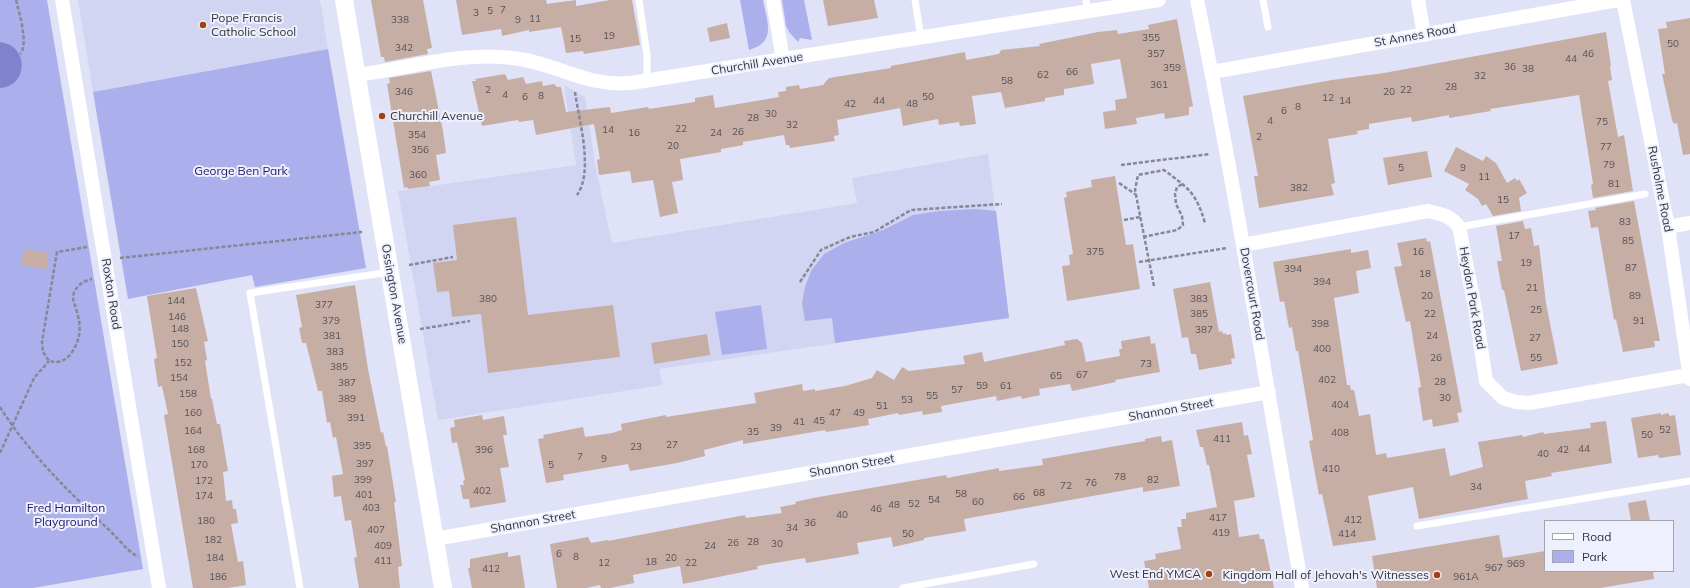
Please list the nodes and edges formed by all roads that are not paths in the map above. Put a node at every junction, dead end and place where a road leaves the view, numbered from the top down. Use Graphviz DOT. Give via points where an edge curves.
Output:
graph roads {
  1 [pos="62,0"];
  2 [pos="344,0"];
  3 [pos="639,0"];
  4 [pos="773,0"];
  5 [pos="915,0"];
  6 [pos="1159,0"];
  7 [pos="1196,0"];
  8 [pos="1263,0"];
  9 [pos="1418,0"];
  10 [pos="1618,0"];
  11 [pos="1623,0"];
  12 [pos="1087,6"];
  13 [pos="1268,27"];
  14 [pos="1424,34"];
  15 [pos="921,38"];
  16 [pos="783,60"];
  17 [pos="1212,72"];
  18 [pos="356,75"];
  19 [pos="647,80"];
  20 [pos="1645,194"];
  21 [pos="1690,223"];
  22 [pos="1459,227"];
  23 [pos="1668,227"];
  24 [pos="1237,246"];
  25 [pos="390,272"];
  26 [pos="1690,377"];
  27 [pos="1270,392"];
  28 [pos="1690,481"];
  29 [pos="1417,526"];
  30 [pos="435,539"];
  31 [pos="1034,564"];
  32 [pos="159,588"];
  33 [pos="300,588"];
  34 [pos="443,588"];
  35 [pos="904,588"];
  36 [pos="1302,588"];
  1 -- 32 [label="street, Roxton Road"];
  2 -- 18 [label="street, Ossington Avenue"];
  3 -- 19 [label="lane" via="647,55"];
  4 -- 16 [label="street"];
  5 -- 15 [label="lane"];
  6 -- 12 [label="street, Churchill Avenue"];
  7 -- 17 [label="street, Dovercourt Road"];
  8 -- 13 [label="lane"];
  9 -- 14 [label="street"];
  10 -- 14 [label="street, St Annes Road"];
  11 -- 23 [label="street, Rusholme Road"];
  12 -- 15 [label="street, Churchill Avenue"];
  14 -- 17 [label="street, St Annes Road"];
  15 -- 16 [label="street, Churchill Avenue"];
  16 -- 19 [label="street, Churchill Avenue"];
  17 -- 24 [label="street, Dovercourt Road"];
  18 -- 19 [label="street, Churchill Avenue" via="454,59 494,56 529,60 600,83"];
  18 -- 25 [label="street, Ossington Avenue"];
  20 -- 22 [label="lane"];
  21 -- 23 [label="street"];
  22 -- 24 [label="street" via="1454,220 1444,214 1428,211"];
  22 -- 26 [label="street, Heydon Park Road" via="1486,381 1503,398 1529,403"];
  23 -- 26 [label="street, Rusholme Road"];
  24 -- 27 [label="street, Dovercourt Road"];
  25 -- 30 [label="street, Ossington Avenue"];
  25 -- 33 [label="lane" via="250,293"];
  27 -- 30 [label="street, Shannon Street"];
  27 -- 36 [label="street, Dovercourt Road"];
  28 -- 29 [label="lane"];
  30 -- 34 [label="street, Ossington Avenue"];
  31 -- 35 [label="lane"];
}
